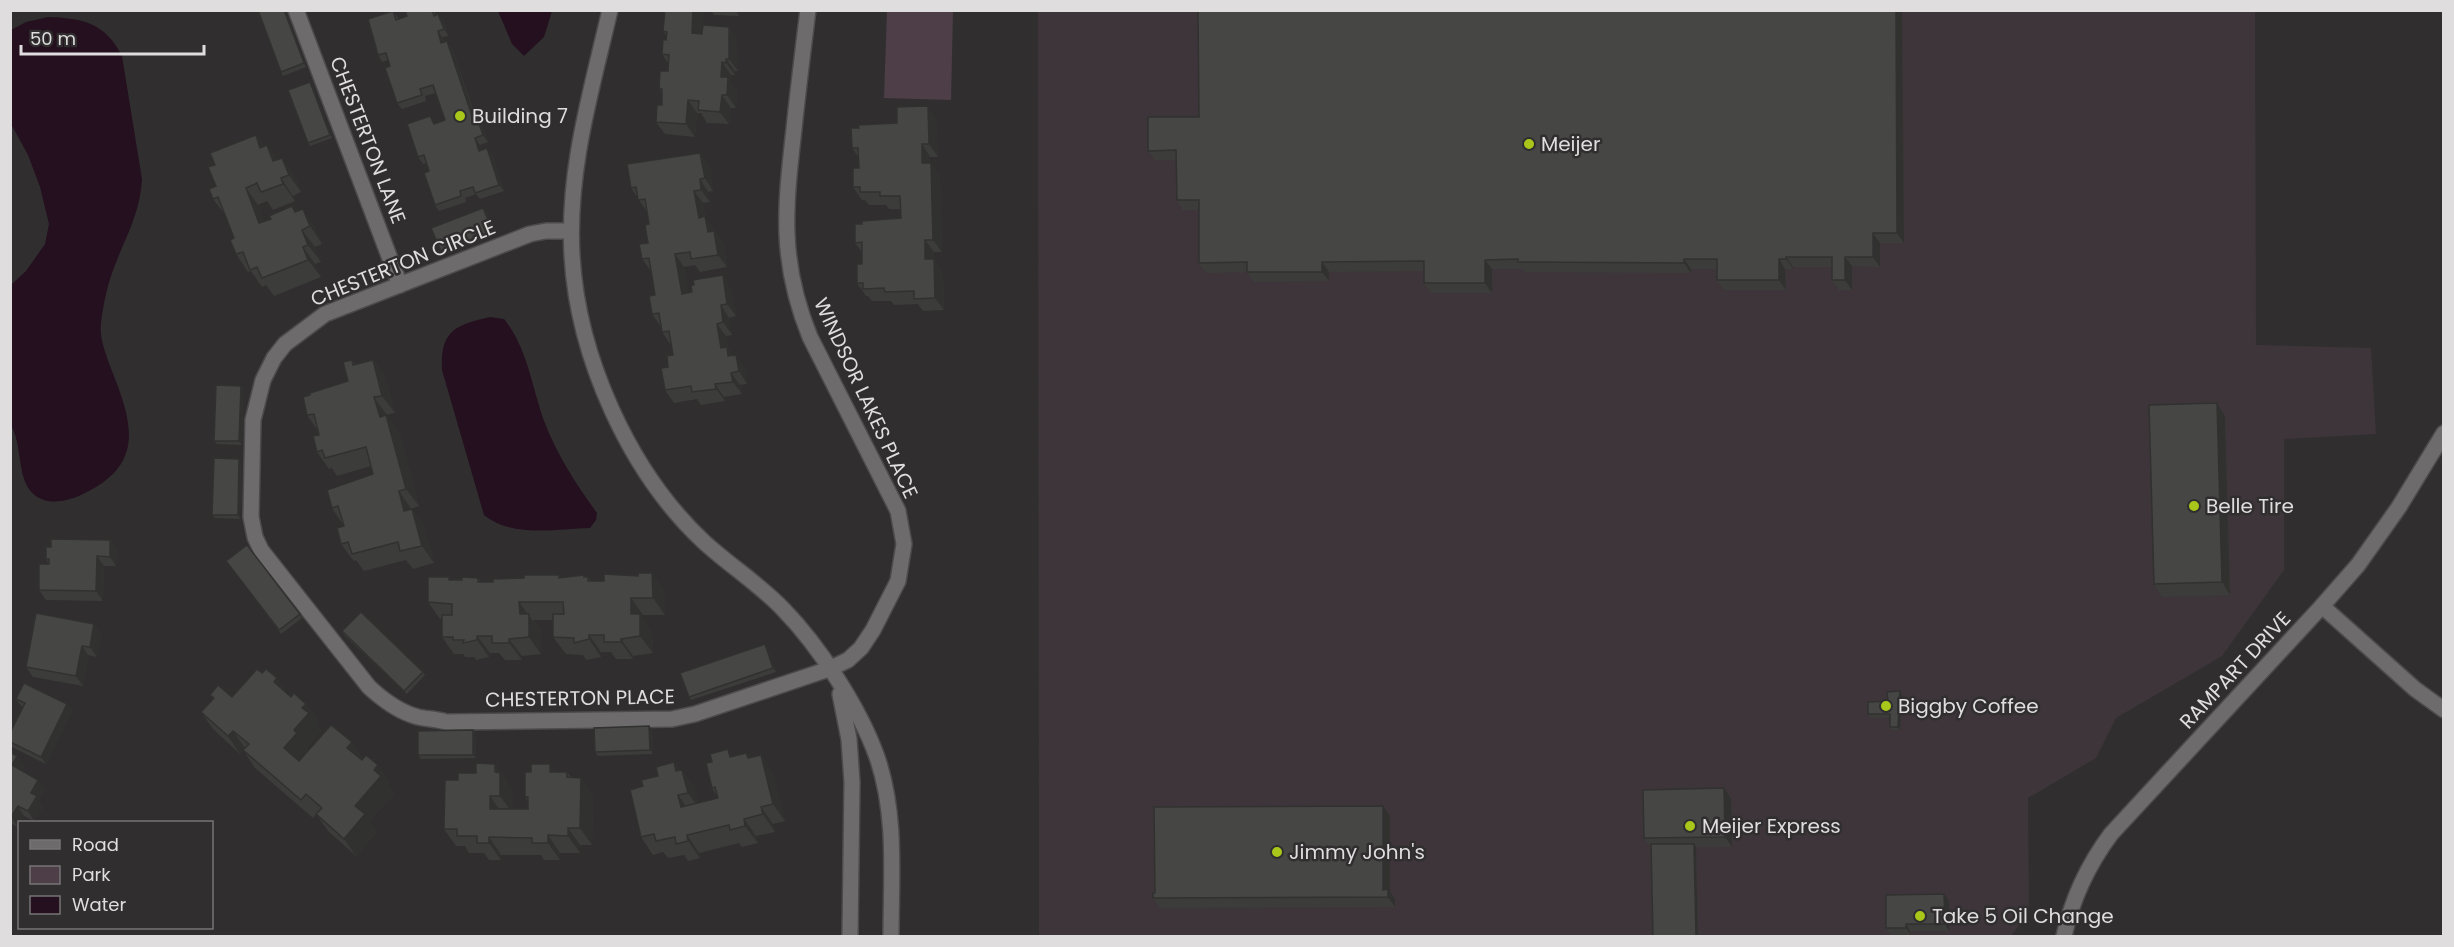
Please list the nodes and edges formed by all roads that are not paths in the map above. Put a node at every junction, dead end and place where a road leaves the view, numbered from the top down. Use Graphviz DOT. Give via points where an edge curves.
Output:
graph roads {
  1 [pos="296,10"];
  2 [pos="610,10"];
  3 [pos="808,10"];
  4 [pos="571,231"];
  5 [pos="400,285"];
  6 [pos="2444,433"];
  7 [pos="2322,606"];
  8 [pos="829,669"];
  9 [pos="398,708"];
  10 [pos="2444,710"];
  11 [pos="850,936"];
  12 [pos="891,936"];
  13 [pos="2064,936"];
  1 -- 5 [label="street, CHESTERTON LANE"];
  2 -- 4 [label="street" via="578,149"];
  3 -- 8 [label="street, WINDSOR LAKES PLACE" via="786,206 790,276 803,322 898,512 904,544 898,581 873,630 848,660"];
  4 -- 5 [label="street, CHESTERTON CIRCLE" via="530,234"];
  4 -- 8 [label="street" via="577,294 589,349 612,412 643,468 704,543 798,624"];
  5 -- 9 [label="street, CHESTERTON CIRCLE" via="325,314 289,341 274,358 256,404 251,517 264,554 365,683"];
  6 -- 7 [label="street, RAMPART DRIVE" via="2380,534"];
  7 -- 10 [label="street"];
  7 -- 13 [label="street, RAMPART DRIVE" via="2111,834 2079,886"];
  8 -- 9 [label="street, CHESTERTON PLACE" via="672,719 446,722 414,716"];
  8 -- 11 [label="street" via="841,697 849,739"];
  8 -- 12 [label="street" via="861,721 885,783 891,818"];
}
